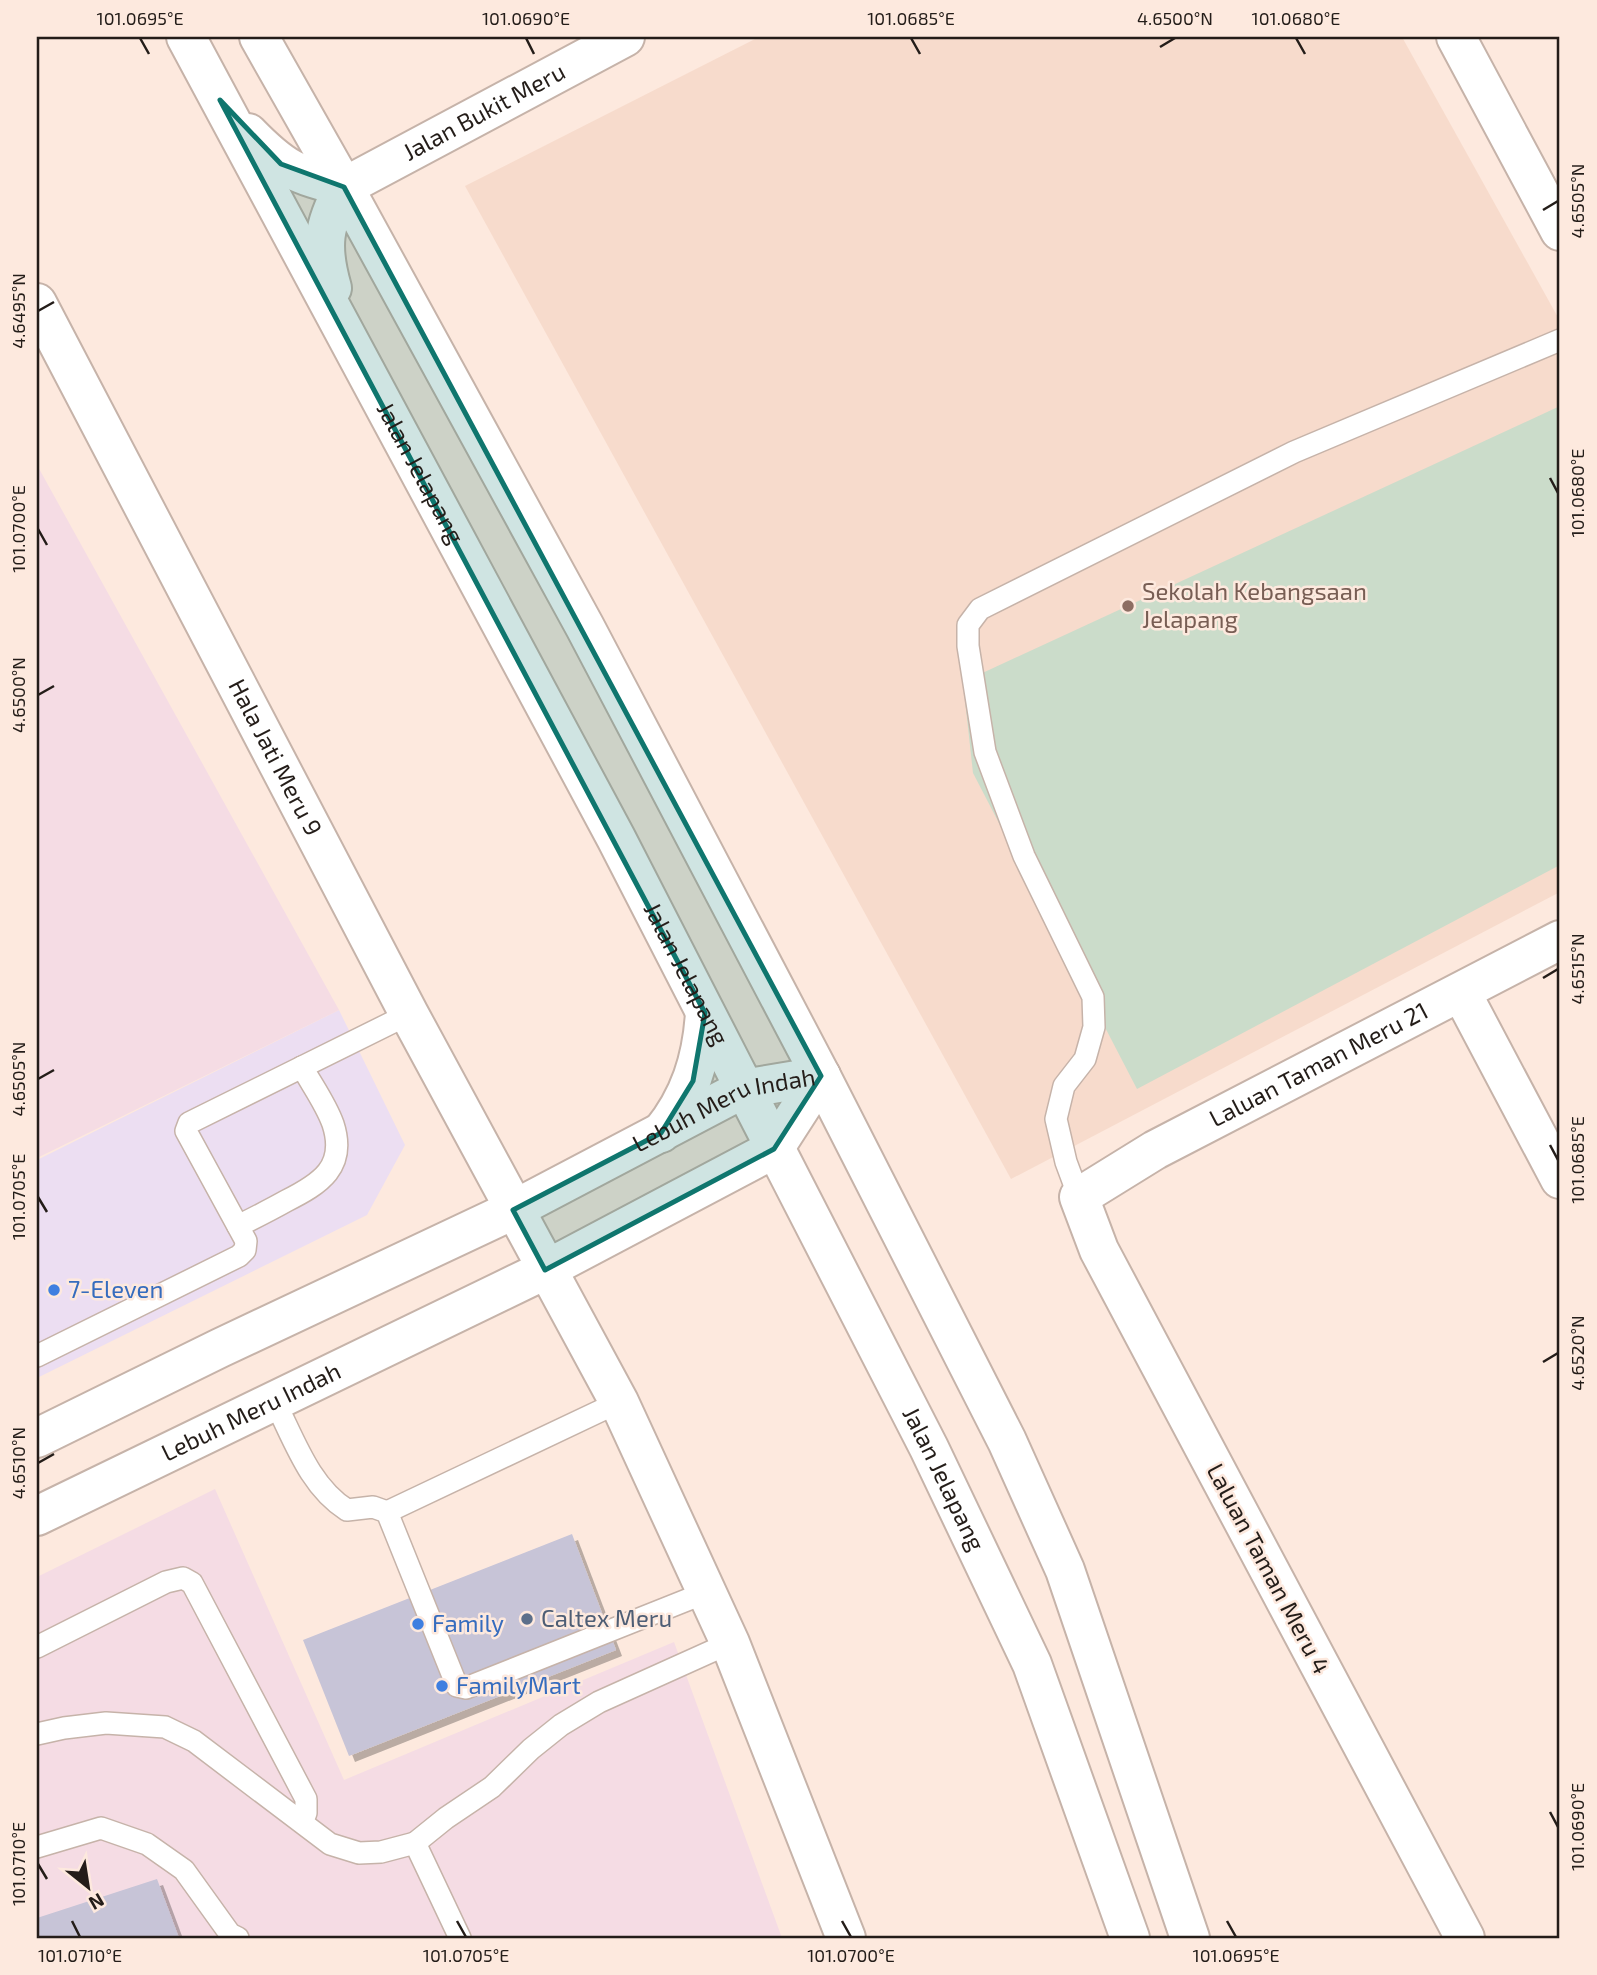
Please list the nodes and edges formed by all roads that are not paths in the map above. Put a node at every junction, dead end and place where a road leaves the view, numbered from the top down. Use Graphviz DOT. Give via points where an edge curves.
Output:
graph roads {
  1 [pos="186,37"];
  2 [pos="259,37"];
  3 [pos="625,37"];
  4 [pos="1457,37"];
  5 [pos="220,100"];
  6 [pos="344,187"];
  7 [pos="1560,231"];
  8 [pos="37,303"];
  9 [pos="1560,340"];
  10 [pos="357,354"];
  11 [pos="1560,940"];
  12 [pos="1461,992"];
  13 [pos="705,1013"];
  14 [pos="409,1014"];
  15 [pos="302,1067"];
  16 [pos="821,1076"];
  17 [pos="743,1089"];
  18 [pos="661,1133"];
  19 [pos="774,1149"];
  20 [pos="1560,1179"];
  21 [pos="1079,1197"];
  22 [pos="513,1210"];
  23 [pos="238,1226"];
  24 [pos="545,1270"];
  25 [pos="37,1356"];
  26 [pos="274,1400"];
  27 [pos="619,1402"];
  28 [pos="37,1438"];
  29 [pos="387,1512"];
  30 [pos="37,1516"];
  31 [pos="707,1592"];
  32 [pos="730,1643"];
  33 [pos="37,1647"];
  34 [pos="37,1734"];
  35 [pos="302,1822"];
  36 [pos="415,1843"];
  37 [pos="37,1847"];
  38 [pos="239,1938"];
  39 [pos="460,1938"];
  40 [pos="846,1938"];
  41 [pos="1130,1938"];
  42 [pos="1190,1938"];
  43 [pos="1465,1938"];
  1 -- 5 [label="main road, Jalan Jelapang"];
  2 -- 6 [label="main road"];
  3 -- 6 [label="main road, Jalan Bukit Meru"];
  4 -- 7 [label="main road"];
  5 -- 6 [label="main road" via="281,164"];
  5 -- 10 [label="main road, Jalan Jelapang"];
  6 -- 10 [label="main road" via="328,219 324,249 331,286"];
  6 -- 16 [label="main road" via="585,626"];
  8 -- 14 [label="main road, Hala Jati Meru 9"];
  9 -- 21 [label="lane" via="1294,452 980,608 968,625 985,752 1024,856 1093,997 1094,1027 1085,1059 1064,1086 1056,1119"];
  10 -- 13 [label="main road, Jalan Jelapang"];
  11 -- 12 [label="main road, Laluan Taman Meru 21"];
  12 -- 20 [label="main road"];
  12 -- 21 [label="main road, Laluan Taman Meru 21" via="1155,1150"];
  13 -- 17 [label="main road, Jalan Jelapang"];
  13 -- 18 [label="main road" via="693,1081"];
  14 -- 15 [label="lane"];
  14 -- 22 [label="main road, Hala Jati Meru 9"];
  15 -- 23 [label="lane" via="332,1122 337,1141 331,1169 310,1189"];
  15 -- 23 [label="lane" via="186,1127"];
  16 -- 17 [label="main road, Lebuh Meru Indah"];
  16 -- 19 [label="main road, Lebuh Meru Indah"];
  16 -- 42 [label="main road" via="1007,1441 1065,1570"];
  17 -- 18 [label="main road, Lebuh Meru Indah"];
  17 -- 19 [label="main road, Jalan Jelapang"];
  18 -- 22 [label="main road, Lebuh Meru Indah"];
  19 -- 24 [label="main road, Lebuh Meru Indah"];
  19 -- 41 [label="main road, Jalan Jelapang" via="929,1448 1032,1664"];
  21 -- 43 [label="main road, Laluan Taman Meru 4" via="1099,1250"];
  22 -- 24 [label="main road, Hala Jati Meru 9"];
  22 -- 28 [label="main road, Lebuh Meru Indah"];
  23 -- 25 [label="lane" via="246,1244 242,1255"];
  24 -- 26 [label="main road, Lebuh Meru Indah"];
  24 -- 27 [label="main road, Hala Jati Meru 9"];
  26 -- 29 [label="lane" via="315,1481 332,1501 347,1510 373,1507"];
  26 -- 30 [label="main road, Lebuh Meru Indah"];
  27 -- 29 [label="lane"];
  27 -- 31 [label="main road, Hala Jati Meru 9"];
  29 -- 31 [label="lane" via="457,1686 466,1688"];
  31 -- 32 [label="main road, Hala Jati Meru 9"];
  32 -- 36 [label="lane" via="599,1702 561,1725 492,1787"];
  32 -- 40 [label="main road, Hala Jati Meru 9"];
  33 -- 35 [label="lane" via="166,1582 183,1578 192,1583 306,1800"];
  34 -- 35 [label="lane" via="106,1723 165,1727 194,1741"];
  35 -- 36 [label="lane" via="330,1844 359,1853"];
  36 -- 39 [label="lane"];
  37 -- 38 [label="lane" via="101,1828 147,1844 184,1870 230,1934"];
}
